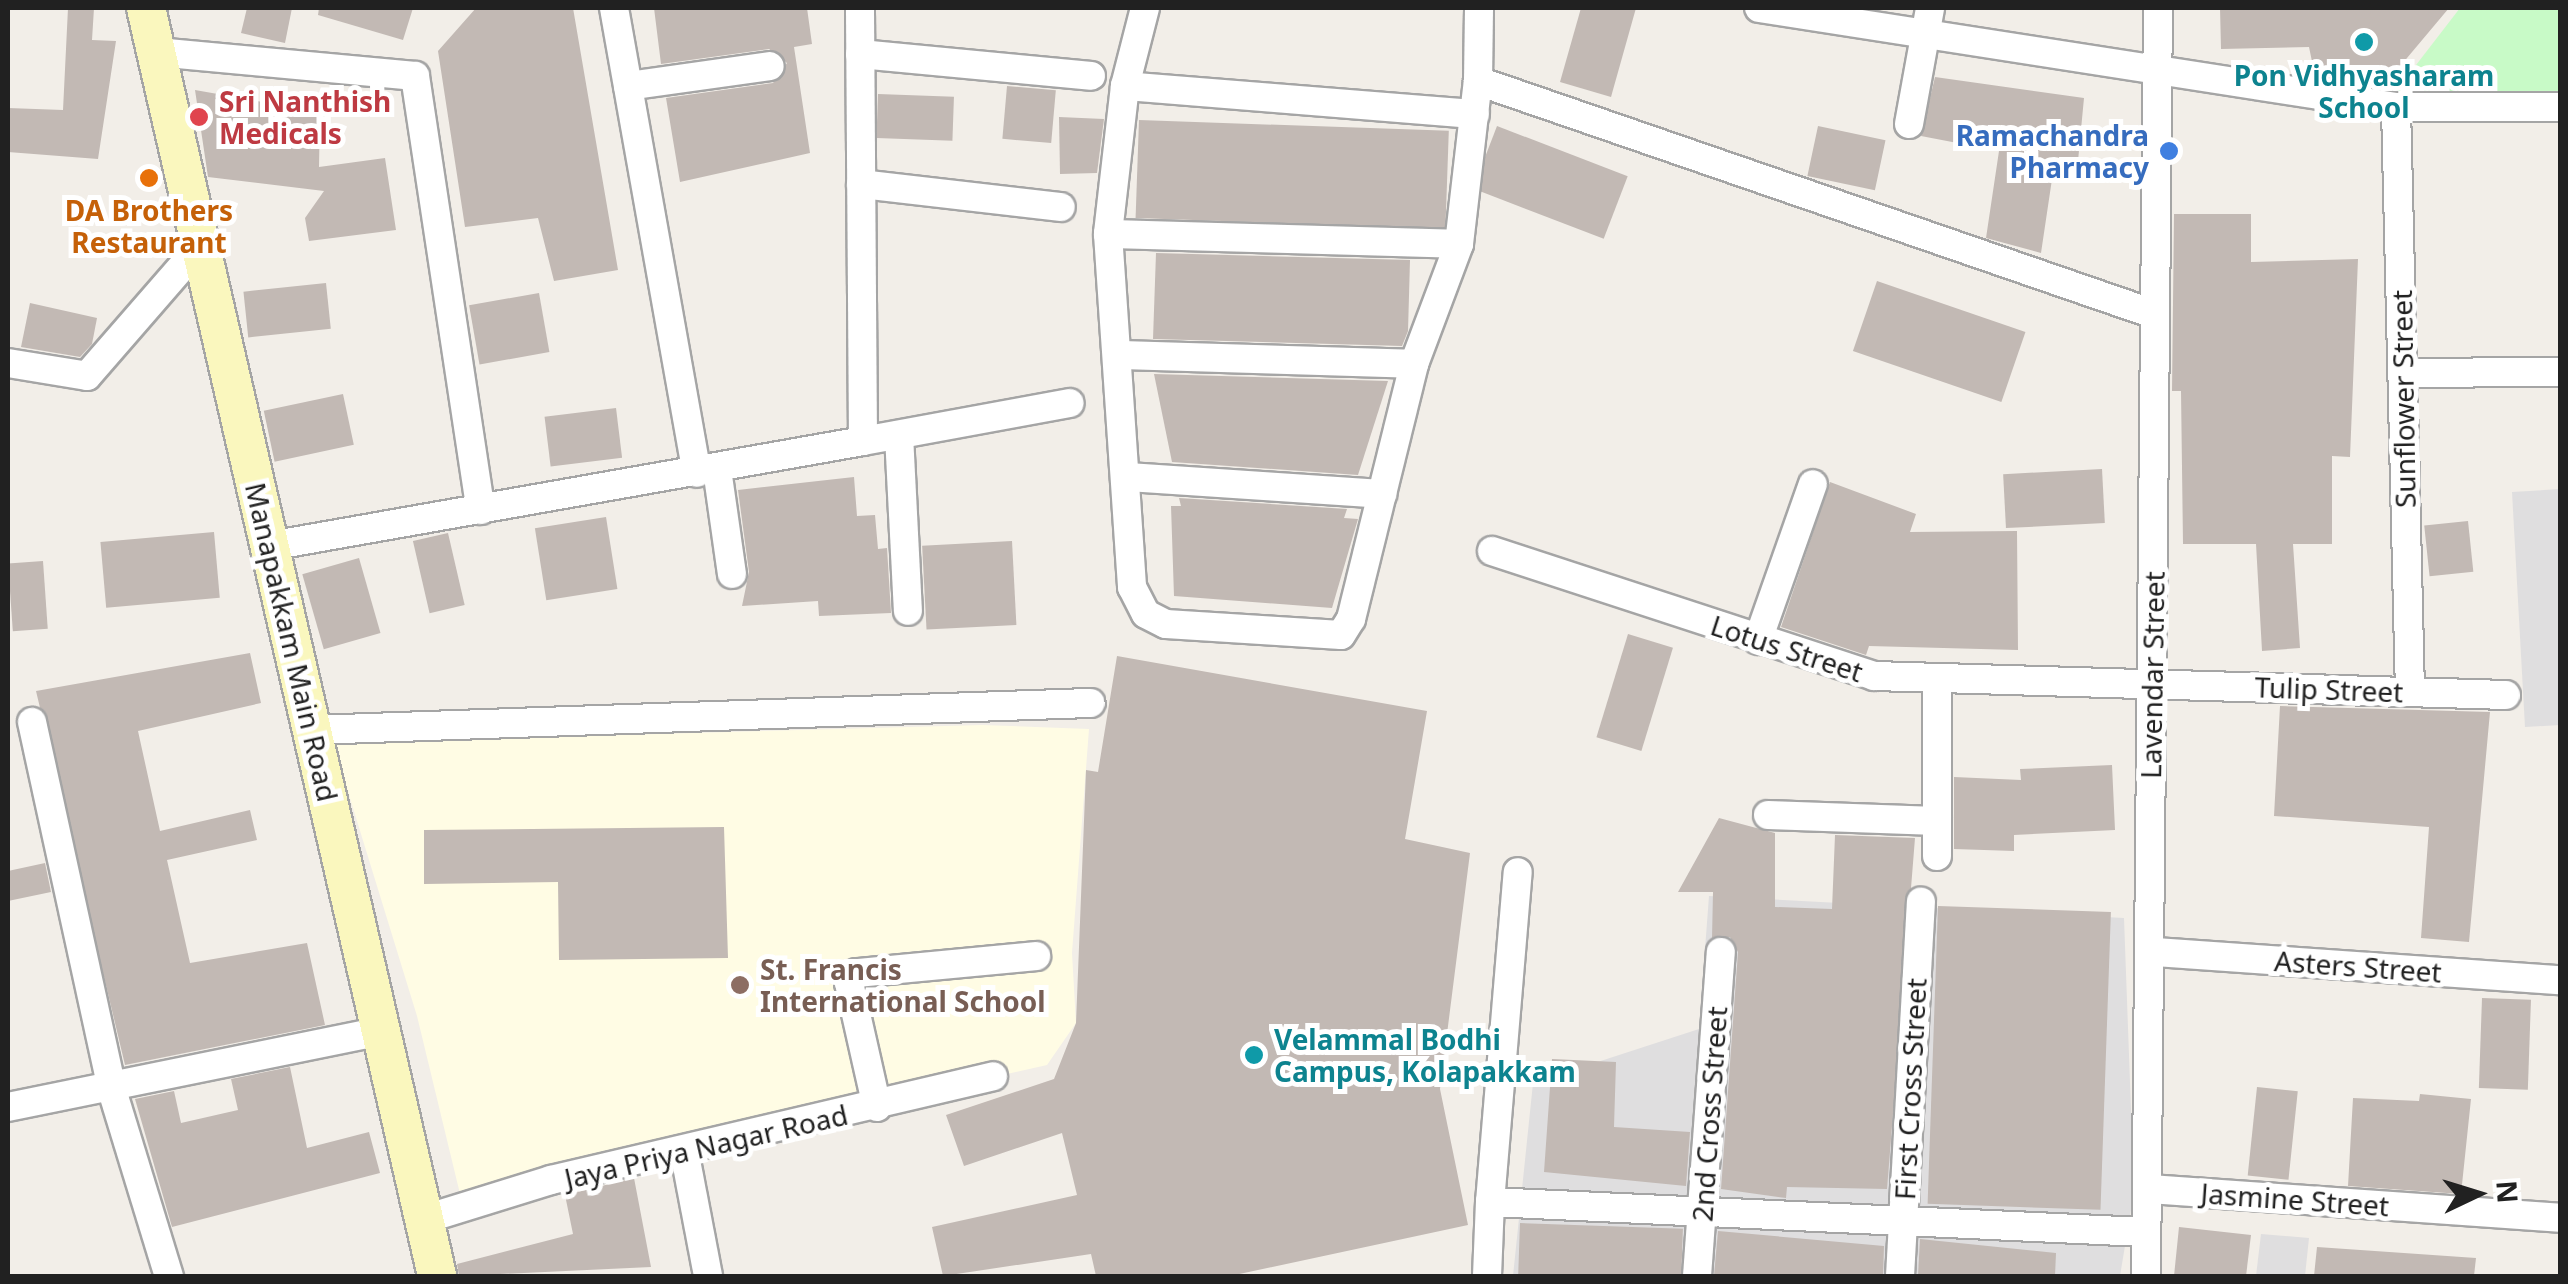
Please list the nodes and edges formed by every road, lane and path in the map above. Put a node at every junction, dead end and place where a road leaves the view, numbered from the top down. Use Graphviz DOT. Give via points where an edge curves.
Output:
graph roads {
  1 [pos="146,8"];
  2 [pos="614,8"];
  3 [pos="860,8"];
  4 [pos="1145,8"];
  5 [pos="1479,8"];
  6 [pos="1759,8"];
  7 [pos="2158,8"];
  8 [pos="1927,21"];
  9 [pos="157,52"];
  10 [pos="860,54"];
  11 [pos="770,66"];
  12 [pos="2154,73"];
  13 [pos="1091,76"];
  14 [pos="1478,81"];
  15 [pos="628,86"];
  16 [pos="1125,86"];
  17 [pos="2396,107"];
  18 [pos="2560,107"];
  19 [pos="1475,114"];
  20 [pos="1909,124"];
  21 [pos="861,184"];
  22 [pos="1061,208"];
  23 [pos="1108,234"];
  24 [pos="1459,244"];
  25 [pos="201,245"];
  26 [pos="2154,314"];
  27 [pos="1119,355"];
  28 [pos="8,363"];
  29 [pos="1414,364"];
  30 [pos="2560,372"];
  31 [pos="2402,373"];
  32 [pos="1070,402"];
  33 [pos="899,435"];
  34 [pos="863,441"];
  35 [pos="707,471"];
  36 [pos="1127,477"];
  37 [pos="1813,484"];
  38 [pos="1382,494"];
  39 [pos="481,510"];
  40 [pos="270,546"];
  41 [pos="1492,551"];
  42 [pos="732,574"];
  43 [pos="908,611"];
  44 [pos="1758,640"];
  45 [pos="1937,680"];
  46 [pos="2153,682"];
  47 [pos="2410,692"];
  48 [pos="2506,696"];
  49 [pos="1092,702"];
  50 [pos="32,722"];
  51 [pos="312,730"];
  52 [pos="1768,815"];
  53 [pos="1938,821"];
  54 [pos="1937,856"];
  55 [pos="1518,872"];
  56 [pos="1921,902"];
  57 [pos="1721,952"];
  58 [pos="2155,952"];
  59 [pos="1036,956"];
  60 [pos="2560,980"];
  61 [pos="381,1031"];
  62 [pos="992,1076"];
  63 [pos="112,1090"];
  64 [pos="8,1106"];
  65 [pos="877,1108"];
  66 [pos="684,1150"];
  67 [pos="2149,1189"];
  68 [pos="1490,1202"];
  69 [pos="1702,1214"];
  70 [pos="2560,1218"];
  71 [pos="422,1220"];
  72 [pos="1902,1220"];
  73 [pos="2143,1232"];
  74 [pos="168,1276"];
  75 [pos="436,1276"];
  76 [pos="708,1276"];
  77 [pos="1486,1276"];
  78 [pos="1697,1276"];
  79 [pos="1900,1276"];
  80 [pos="2146,1276"];
  1 -- 9 [label="main road, Manapakkam Main Road"];
  2 -- 15 [label="street"];
  3 -- 10 [label="street"];
  4 -- 16 [label="street"];
  5 -- 14 [label="street"];
  6 -- 8 [label="street"];
  7 -- 12 [label="street, Lavendar Street"];
  8 -- 12 [label="street"];
  8 -- 20 [label="street"];
  9 -- 25 [label="main road, Manapakkam Main Road"];
  9 -- 39 [label="street" via="416,76"];
  10 -- 13 [label="street"];
  10 -- 21 [label="street"];
  11 -- 15 [label="street"];
  12 -- 17 [label="street"];
  12 -- 26 [label="street, Lavendar Street"];
  14 -- 19 [label="street"];
  14 -- 26 [label="street"];
  15 -- 35 [label="street"];
  16 -- 19 [label="street"];
  16 -- 23 [label="street"];
  17 -- 18 [label="street"];
  17 -- 31 [label="street, Sunflower Street"];
  19 -- 24 [label="street"];
  21 -- 22 [label="street"];
  21 -- 34 [label="street"];
  23 -- 24 [label="street"];
  23 -- 27 [label="street"];
  24 -- 29 [label="street"];
  25 -- 28 [label="street" via="88,376"];
  25 -- 40 [label="main road, Manapakkam Main Road"];
  26 -- 46 [label="street, Lavendar Street"];
  27 -- 29 [label="street"];
  27 -- 36 [label="street"];
  29 -- 38 [label="street"];
  30 -- 31 [label="street"];
  31 -- 47 [label="street, Sunflower Street"];
  32 -- 33 [label="street"];
  33 -- 34 [label="street"];
  33 -- 43 [label="street"];
  34 -- 35 [label="street"];
  35 -- 39 [label="street"];
  35 -- 42 [label="street"];
  36 -- 38 [label="street"];
  36 -- 38 [label="street" via="1132,587 1146,614 1166,624 1324,635 1342,635 1351,619"];
  37 -- 44 [label="street"];
  39 -- 40 [label="street"];
  40 -- 51 [label="main road, Manapakkam Main Road"];
  41 -- 44 [label="street, Lotus Street"];
  44 -- 45 [label="street, Lotus Street" via="1865,674"];
  45 -- 46 [label="street, Lotus Street"];
  45 -- 53 [label="street"];
  46 -- 47 [label="street, Tulip Street"];
  46 -- 58 [label="street, Lavendar Street"];
  47 -- 48 [label="street, Tulip Street"];
  49 -- 51 [label="street"];
  50 -- 63 [label="street"];
  51 -- 61 [label="main road, Manapakkam Main Road"];
  52 -- 53 [label="street"];
  53 -- 54 [label="street"];
  55 -- 68 [label="street"];
  56 -- 72 [label="street, First Cross Street"];
  57 -- 69 [label="street, 2nd Cross Street"];
  58 -- 60 [label="street, Asters Street"];
  58 -- 67 [label="street, Lavendar Street"];
  59 -- 65 [label="street" via="857,973 850,984"];
  61 -- 63 [label="street"];
  61 -- 71 [label="main road, Manapakkam Main Road"];
  62 -- 65 [label="street, Jaya Priya Nagar Road"];
  63 -- 64 [label="street"];
  63 -- 74 [label="street"];
  65 -- 66 [label="street, Jaya Priya Nagar Road"];
  66 -- 71 [label="street, Jaya Priya Nagar Road"];
  66 -- 76 [label="street"];
  67 -- 70 [label="street, Jasmine Street"];
  67 -- 73 [label="street, Lavendar Street"];
  68 -- 69 [label="street"];
  68 -- 77 [label="street"];
  69 -- 72 [label="street"];
  69 -- 78 [label="street, 2nd Cross Street"];
  71 -- 75 [label="main road, Manapakkam Main Road"];
  72 -- 73 [label="street"];
  72 -- 79 [label="street, First Cross Street"];
  73 -- 80 [label="street, Lavendar Street"];
}
